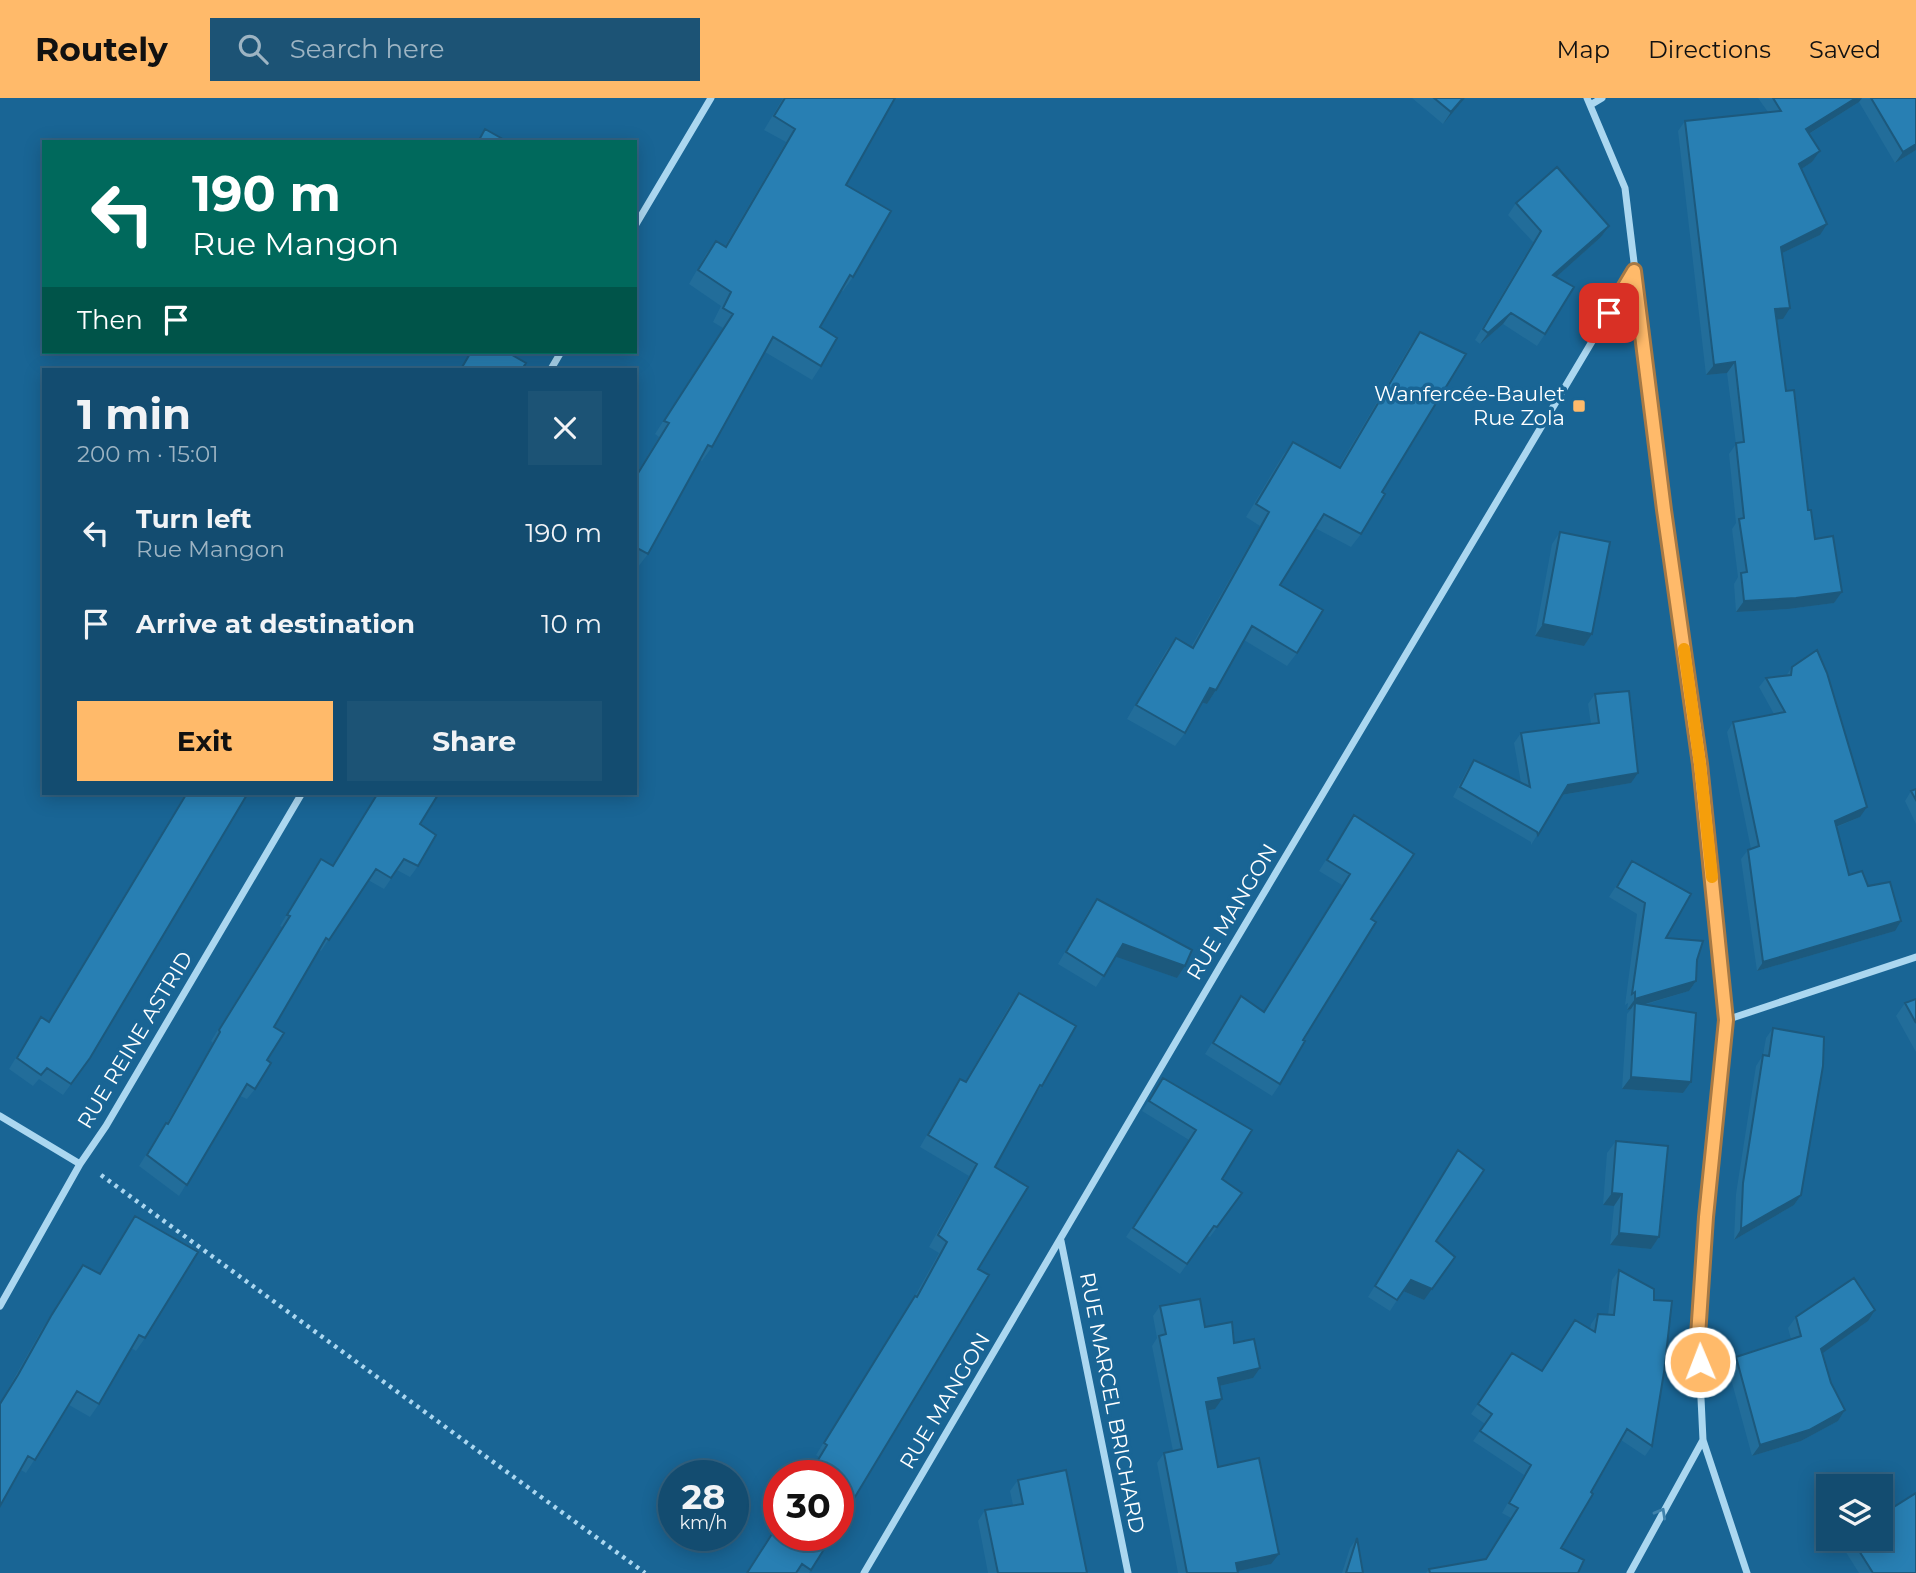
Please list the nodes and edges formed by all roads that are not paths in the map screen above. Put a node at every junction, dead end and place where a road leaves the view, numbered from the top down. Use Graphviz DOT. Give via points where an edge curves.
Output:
graph roads {
  1 [pos="711,98"];
  2 [pos="1602,98"];
  3 [pos="1589,101"];
  4 [pos="637,223"];
  5 [pos="1634,271"];
  6 [pos="301,795"];
  7 [pos="1916,957"];
  8 [pos="1726,1020"];
  9 [pos="0,1116"];
  10 [pos="80,1164"];
  11 [pos="1061,1240"];
  12 [pos="0,1306"];
  13 [pos="1703,1440"];
  14 [pos="864,1573"];
  15 [pos="1128,1573"];
  16 [pos="1630,1573"];
  17 [pos="1748,1573"];
  1 -- 4 [label="street"];
  2 -- 3 [label="street"];
  3 -- 5 [label="street" via="1625,188"];
  5 -- 8 [label="street" via="1700,764"];
  5 -- 11 [label="street, RUE MANGON"];
  6 -- 10 [label="street, RUE REINE ASTRID"];
  7 -- 8 [label="street"];
  8 -- 13 [label="street" via="1698,1336"];
  9 -- 10 [label="street"];
  10 -- 12 [label="street, RUE REINE ASTRID"];
  11 -- 14 [label="street, RUE MANGON"];
  11 -- 15 [label="street, RUE MARCEL BRICHARD"];
  16 -- 13 [label="street, one-way"];
  13 -- 17 [label="street"];
}
